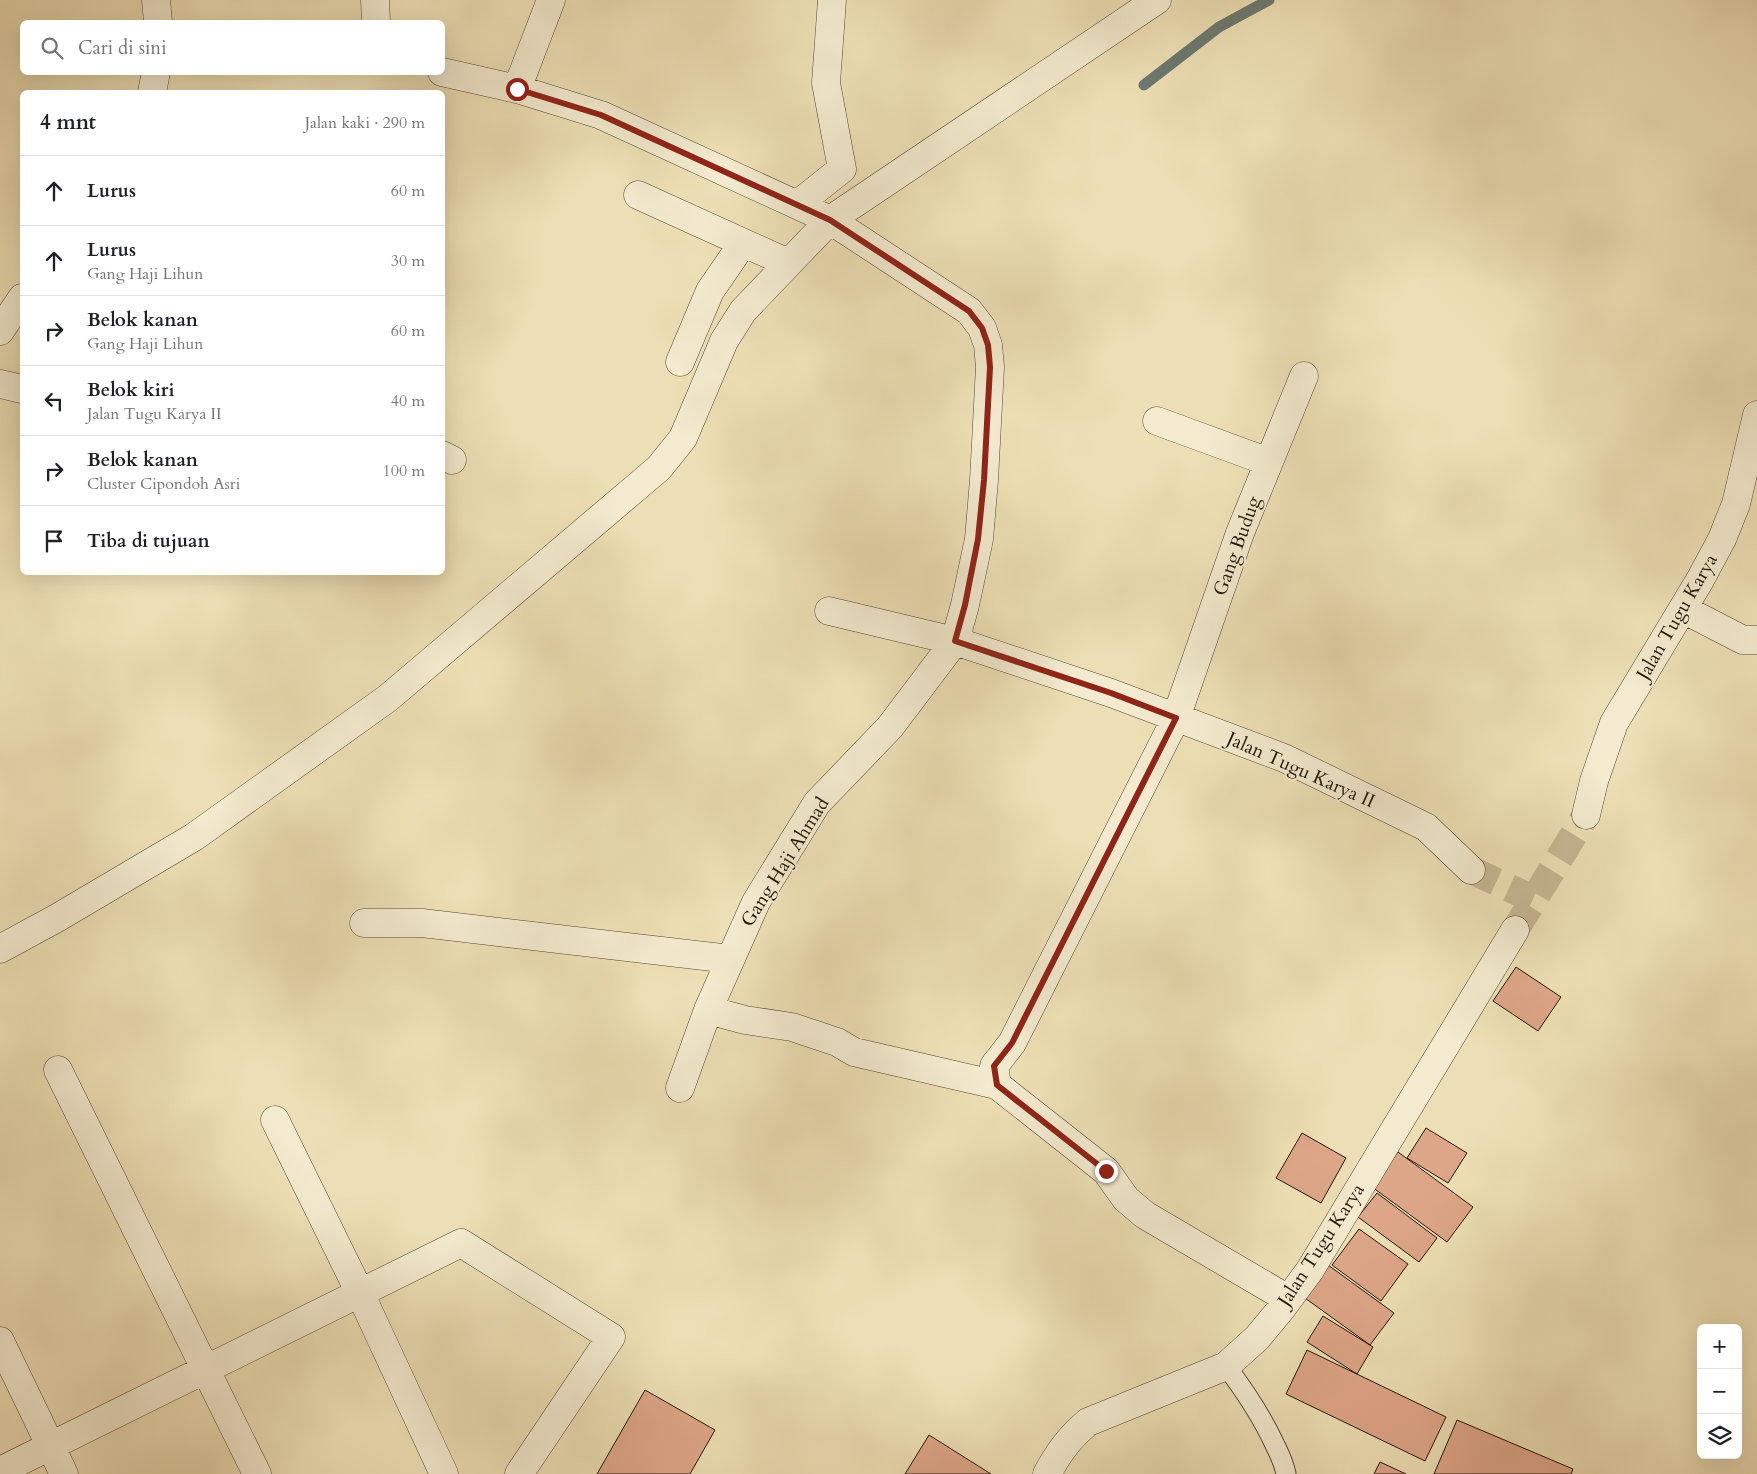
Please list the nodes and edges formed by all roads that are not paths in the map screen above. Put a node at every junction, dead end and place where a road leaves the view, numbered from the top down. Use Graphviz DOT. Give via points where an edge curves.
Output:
graph roads {
  1 [pos="156,0"];
  2 [pos="375,0"];
  3 [pos="551,0"];
  4 [pos="832,0"];
  5 [pos="1157,0"];
  6 [pos="158,20"];
  7 [pos="376,20"];
  8 [pos="445,73"];
  9 [pos="155,75"];
  10 [pos="517,89"];
  11 [pos="152,90"];
  12 [pos="638,195"];
  13 [pos="798,204"];
  14 [pos="830,220"];
  15 [pos="743,243"];
  16 [pos="788,263"];
  17 [pos="20,301"];
  18 [pos="0,331"];
  19 [pos="680,362"];
  20 [pos="1304,376"];
  21 [pos="0,384"];
  22 [pos="20,389"];
  23 [pos="1757,414"];
  24 [pos="1157,421"];
  25 [pos="1269,462"];
  26 [pos="1683,609"];
  27 [pos="829,610"];
  28 [pos="1757,640"];
  29 [pos="955,641"];
  30 [pos="1176,718"];
  31 [pos="1586,815"];
  32 [pos="1471,870"];
  33 [pos="364,923"];
  34 [pos="1515,930"];
  35 [pos="0,949"];
  36 [pos="730,959"];
  37 [pos="708,1010"];
  38 [pos="58,1070"];
  39 [pos="997,1085"];
  40 [pos="680,1088"];
  41 [pos="275,1120"];
  42 [pos="360,1293"];
  43 [pos="1288,1299"];
  44 [pos="0,1341"];
  45 [pos="1226,1366"];
  46 [pos="205,1369"];
  47 [pos="51,1446"];
  48 [pos="0,1471"];
  49 [pos="64,1474"];
  50 [pos="257,1474"];
  51 [pos="444,1474"];
  52 [pos="519,1474"];
  53 [pos="1048,1474"];
  54 [pos="1286,1474"];
  1 -- 6 [label="street"];
  2 -- 7 [label="street"];
  3 -- 10 [label="street"];
  4 -- 13 [label="street" via="826,83 842,168"];
  5 -- 14 [label="street"];
  8 -- 10 [label="street"];
  9 -- 11 [label="street"];
  10 -- 13 [label="street" via="601,115"];
  12 -- 15 [label="street"];
  13 -- 14 [label="street"];
  14 -- 16 [label="street"];
  14 -- 29 [label="street" via="969,311 982,328 988,345 990,367 978,539"];
  15 -- 16 [label="street"];
  15 -- 19 [label="street" via="710,291"];
  16 -- 35 [label="street" via="743,311 724,341 684,438 659,468 388,698 194,837"];
  17 -- 18 [label="street"];
  20 -- 25 [label="street, Gang Budug"];
  21 -- 22 [label="street"];
  23 -- 26 [label="street, Jalan Tugu Karya" via="1736,504 1726,530"];
  24 -- 25 [label="street"];
  25 -- 30 [label="street, Gang Budug" via="1240,533"];
  26 -- 28 [label="street" via="1743,640"];
  26 -- 31 [label="street, Jalan Tugu Karya" via="1614,723"];
  27 -- 29 [label="street, Jalan Tugu Karya II"];
  29 -- 30 [label="street, Jalan Tugu Karya II"];
  29 -- 36 [label="street, Gang Haji Ahmad" via="890,727 817,803 756,902"];
  30 -- 32 [label="street, Jalan Tugu Karya II" via="1284,758 1426,827"];
  30 -- 39 [label="street, Gang Budug" via="1012,1043 994,1066"];
  33 -- 36 [label="street" via="422,923"];
  34 -- 43 [label="street, Jalan Tugu Karya" via="1310,1270"];
  36 -- 37 [label="street, Gang Haji Ahmad"];
  37 -- 39 [label="street" via="792,1027 837,1042 854,1052"];
  37 -- 40 [label="street, Gang Haji Ahmad"];
  38 -- 46 [label="street"];
  39 -- 43 [label="street" via="1106,1171 1126,1199 1145,1216"];
  41 -- 42 [label="street"];
  42 -- 46 [label="street"];
  42 -- 51 [label="street"];
  42 -- 52 [label="street" via="461,1243 611,1337"];
  43 -- 45 [label="street, Jalan Tugu Karya" via="1257,1338"];
  44 -- 47 [label="street"];
  45 -- 53 [label="street, Jalan Tugu Karya" via="1088,1422 1070,1437"];
  45 -- 54 [label="lane" via="1264,1423 1285,1465"];
  46 -- 47 [label="street"];
  46 -- 50 [label="street"];
  47 -- 48 [label="street"];
  47 -- 49 [label="street"];
}
